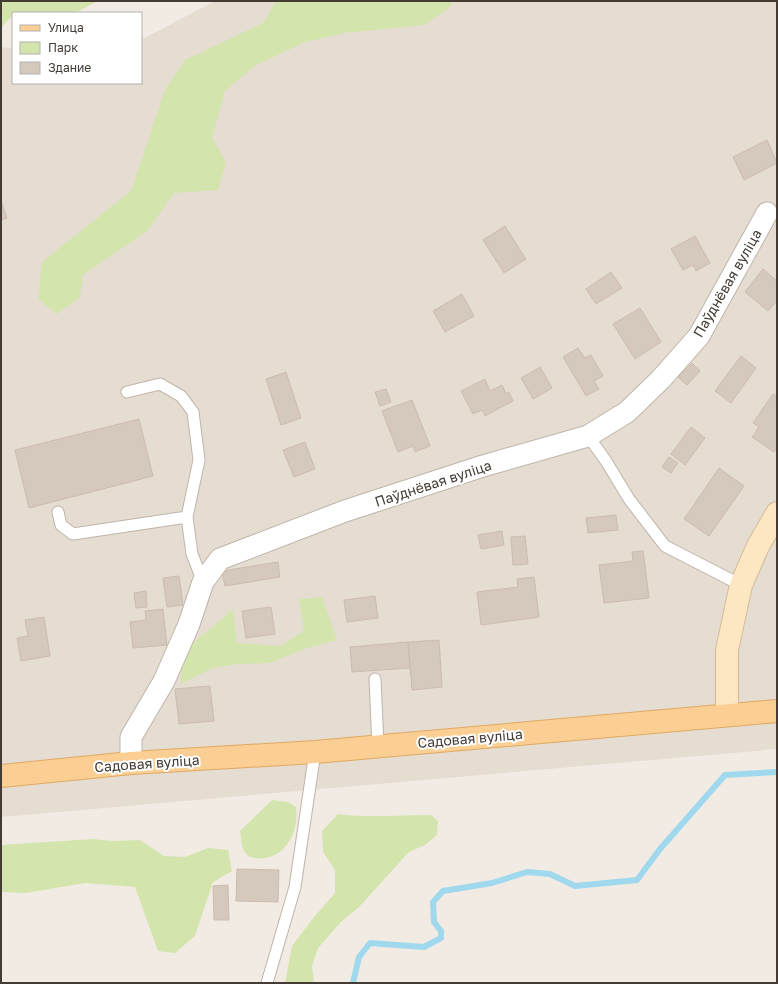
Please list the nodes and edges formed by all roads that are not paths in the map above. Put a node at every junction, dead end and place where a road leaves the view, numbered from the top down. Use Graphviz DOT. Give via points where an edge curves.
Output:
graph roads {
  1 [pos="768,213"];
  2 [pos="127,392"];
  3 [pos="588,436"];
  4 [pos="58,512"];
  5 [pos="777,513"];
  6 [pos="187,517"];
  7 [pos="204,582"];
  8 [pos="741,585"];
  9 [pos="375,679"];
  10 [pos="777,711"];
  11 [pos="726,715"];
  12 [pos="378,746"];
  13 [pos="315,752"];
  14 [pos="131,763"];
  15 [pos="1,776"];
  16 [pos="267,983"];
  1 -- 3 [label="street, Паўднёвая вуліца" via="699,336 627,412"];
  2 -- 6 [label="lane" via="160,384 181,396 193,412 199,460"];
  3 -- 7 [label="street, Паўднёвая вуліца" via="483,466 345,511 250,547 220,559"];
  3 -- 8 [label="lane" via="629,499 666,546"];
  4 -- 6 [label="lane" via="61,525 73,534"];
  5 -- 8 [label="street" via="758,546"];
  6 -- 7 [label="lane" via="192,554"];
  7 -- 14 [label="street, Паўднёвая вуліца" via="164,681 131,737"];
  8 -- 11 [label="street" via="727,650"];
  9 -- 12 [label="lane"];
  10 -- 11 [label="main road, Садовая вуліца"];
  11 -- 12 [label="main road, Садовая вуліца"];
  12 -- 13 [label="main road, Садовая вуліца"];
  13 -- 14 [label="main road, Садовая вуліца"];
  13 -- 16 [label="lane" via="294,887"];
  14 -- 15 [label="main road, Садовая вуліца"];
}
